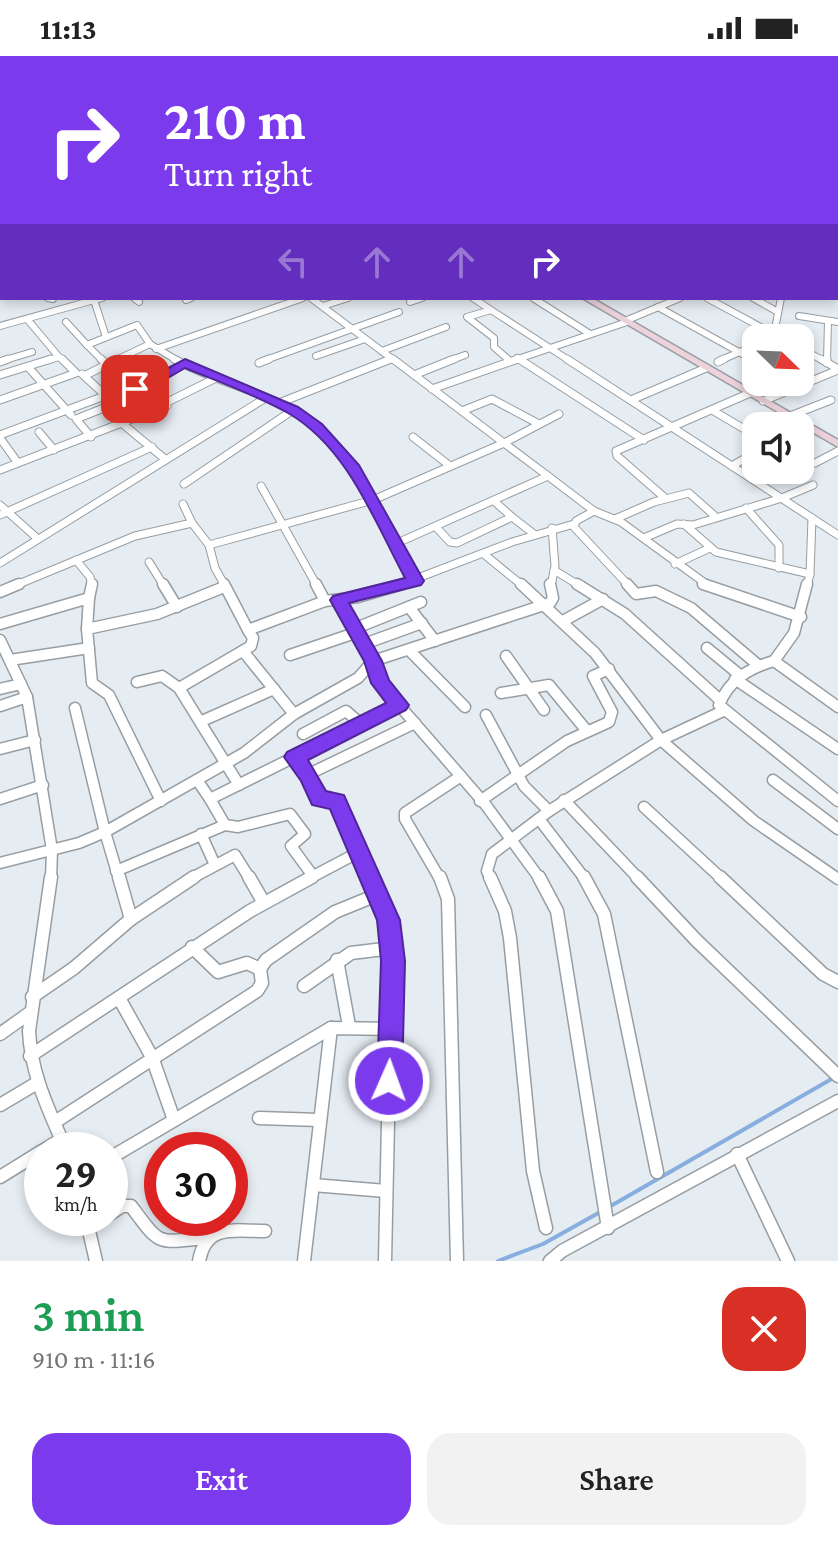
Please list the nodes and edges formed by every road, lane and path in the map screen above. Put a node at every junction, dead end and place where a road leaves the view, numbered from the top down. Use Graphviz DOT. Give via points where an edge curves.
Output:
graph roads {
  1 [pos="89,300"];
  2 [pos="92,300"];
  3 [pos="297,300"];
  4 [pos="314,300"];
  5 [pos="342,300"];
  6 [pos="416,300"];
  7 [pos="476,300"];
  8 [pos="536,300"];
  9 [pos="593,300"];
  10 [pos="675,300"];
  11 [pos="711,300"];
  12 [pos="757,300"];
  13 [pos="781,300"];
  14 [pos="410,302"];
  15 [pos="323,306"];
  16 [pos="658,307"];
  17 [pos="491,310"];
  18 [pos="399,312"];
  19 [pos="778,312"];
  20 [pos="799,316"];
  21 [pos="27,319"];
  22 [pos="626,321"];
  23 [pos="828,321"];
  24 [pos="66,322"];
  25 [pos="838,322"];
  26 [pos="756,324"];
  27 [pos="778,324"];
  28 [pos="0,326"];
  29 [pos="446,327"];
  30 [pos="351,329"];
  31 [pos="590,334"];
  32 [pos="106,337"];
  33 [pos="365,339"];
  34 [pos="87,345"];
  35 [pos="153,346"];
  36 [pos="550,348"];
  37 [pos="382,351"];
  38 [pos="32,352"];
  39 [pos="742,352"];
  40 [pos="739,353"];
  41 [pos="465,355"];
  42 [pos="742,355"];
  43 [pos="316,356"];
  44 [pos="814,356"];
  45 [pos="59,357"];
  46 [pos="392,359"];
  47 [pos="513,359"];
  48 [pos="0,362"];
  49 [pos="718,362"];
  50 [pos="185,363"];
  51 [pos="259,363"];
  52 [pos="827,363"];
  53 [pos="107,365"];
  54 [pos="28,367"];
  55 [pos="706,368"];
  56 [pos="838,370"];
  57 [pos="76,373"];
  58 [pos="0,375"];
  59 [pos="86,375"];
  60 [pos="414,375"];
  61 [pos="216,378"];
  62 [pos="42,386"];
  63 [pos="742,388"];
  64 [pos="432,389"];
  65 [pos="140,391"];
  66 [pos="106,396"];
  67 [pos="743,396"];
  68 [pos="755,396"];
  69 [pos="264,399"];
  70 [pos="0,400"];
  71 [pos="631,400"];
  72 [pos="831,400"];
  73 [pos="763,401"];
  74 [pos="279,403"];
  75 [pos="167,406"];
  76 [pos="293,410"];
  77 [pos="712,410"];
  78 [pos="68,411"];
  79 [pos="462,411"];
  80 [pos="783,412"];
  81 [pos="800,412"];
  82 [pos="559,414"];
  83 [pos="76,419"];
  84 [pos="539,424"];
  85 [pos="124,425"];
  86 [pos="742,428"];
  87 [pos="672,429"];
  88 [pos="39,432"];
  89 [pos="814,433"];
  90 [pos="0,436"];
  91 [pos="91,437"];
  92 [pos="413,437"];
  93 [pos="644,440"];
  94 [pos="504,443"];
  95 [pos="838,444"];
  96 [pos="152,447"];
  97 [pos="54,450"];
  98 [pos="838,451"];
  99 [pos="165,459"];
  100 [pos="742,460"];
  101 [pos="18,463"];
  102 [pos="815,463"];
  103 [pos="450,466"];
  104 [pos="732,466"];
  105 [pos="0,470"];
  106 [pos="548,476"];
  107 [pos="184,484"];
  108 [pos="813,485"];
  109 [pos="261,486"];
  110 [pos="665,498"];
  111 [pos="782,498"];
  112 [pos="373,500"];
  113 [pos="494,501"];
  114 [pos="183,504"];
  115 [pos="0,505"];
  116 [pos="746,508"];
  117 [pos="594,511"];
  118 [pos="4,513"];
  119 [pos="512,517"];
  120 [pos="716,517"];
  121 [pos="812,518"];
  122 [pos="615,519"];
  123 [pos="192,523"];
  124 [pos="574,524"];
  125 [pos="684,524"];
  126 [pos="285,526"];
  127 [pos="436,527"];
  128 [pos="552,528"];
  129 [pos="534,534"];
  130 [pos="838,535"];
  131 [pos="644,538"];
  132 [pos="38,539"];
  133 [pos="395,544"];
  134 [pos="209,545"];
  135 [pos="710,548"];
  136 [pos="485,555"];
  137 [pos="76,560"];
  138 [pos="149,562"];
  139 [pos="0,563"];
  140 [pos="675,564"];
  141 [pos="779,568"];
  142 [pos="554,570"];
  143 [pos="810,574"];
  144 [pos="415,581"];
  145 [pos="224,587"];
  146 [pos="0,592"];
  147 [pos="89,598"];
  148 [pos="603,599"];
  149 [pos="339,600"];
  150 [pos="325,601"];
  151 [pos="421,602"];
  152 [pos="546,605"];
  153 [pos="177,607"];
  154 [pos="409,607"];
  155 [pos="801,617"];
  156 [pos="563,621"];
  157 [pos="422,623"];
  158 [pos="0,624"];
  159 [pos="87,629"];
  160 [pos="248,630"];
  161 [pos="357,630"];
  162 [pos="435,641"];
  163 [pos="1,642"];
  164 [pos="364,644"];
  165 [pos="89,648"];
  166 [pos="707,648"];
  167 [pos="409,650"];
  168 [pos="243,651"];
  169 [pos="290,655"];
  170 [pos="506,656"];
  171 [pos="10,660"];
  172 [pos="373,661"];
  173 [pos="774,661"];
  174 [pos="758,665"];
  175 [pos="609,669"];
  176 [pos="738,677"];
  177 [pos="137,682"];
  178 [pos="21,684"];
  179 [pos="179,688"];
  180 [pos="528,688"];
  181 [pos="0,689"];
  182 [pos="274,689"];
  183 [pos="501,693"];
  184 [pos="27,697"];
  185 [pos="399,705"];
  186 [pos="722,705"];
  187 [pos="0,706"];
  188 [pos="465,707"];
  189 [pos="838,707"];
  190 [pos="75,708"];
  191 [pos="544,710"];
  192 [pos="294,714"];
  193 [pos="486,715"];
  194 [pos="202,721"];
  195 [pos="415,723"];
  196 [pos="361,724"];
  197 [pos="587,731"];
  198 [pos="303,734"];
  199 [pos="35,740"];
  200 [pos="661,740"];
  201 [pos="0,749"];
  202 [pos="838,749"];
  203 [pos="294,757"];
  204 [pos="226,764"];
  205 [pos="518,774"];
  206 [pos="309,776"];
  207 [pos="461,776"];
  208 [pos="197,780"];
  209 [pos="773,780"];
  210 [pos="43,785"];
  211 [pos="239,785"];
  212 [pos="0,799"];
  213 [pos="210,799"];
  214 [pos="564,800"];
  215 [pos="161,801"];
  216 [pos="480,801"];
  217 [pos="838,801"];
  218 [pos="644,807"];
  219 [pos="544,815"];
  220 [pos="225,825"];
  221 [pos="838,829"];
  222 [pos="105,832"];
  223 [pos="201,834"];
  224 [pos="512,837"];
  225 [pos="52,850"];
  226 [pos="359,852"];
  227 [pos="0,863"];
  228 [pos="215,865"];
  229 [pos="116,871"];
  230 [pos="313,876"];
  231 [pos="838,879"];
  232 [pos="379,894"];
  233 [pos="264,903"];
  234 [pos="131,919"];
  235 [pos="192,947"];
  236 [pos="392,948"];
  237 [pos="337,960"];
  238 [pos="260,969"];
  239 [pos="838,982"];
  240 [pos="304,986"];
  241 [pos="32,997"];
  242 [pos="119,998"];
  243 [pos="31,1012"];
  244 [pos="349,1026"];
  245 [pos="331,1028"];
  246 [pos="392,1029"];
  247 [pos="0,1034"];
  248 [pos="30,1056"];
  249 [pos="152,1057"];
  250 [pos="834,1072"];
  251 [pos="37,1083"];
  252 [pos="838,1101"];
  253 [pos="0,1105"];
  254 [pos="259,1118"];
  255 [pos="174,1120"];
  256 [pos="320,1120"];
  257 [pos="55,1122"];
  258 [pos="59,1132"];
  259 [pos="128,1147"];
  260 [pos="737,1154"];
  261 [pos="24,1162"];
  262 [pos="657,1172"];
  263 [pos="0,1177"];
  264 [pos="313,1185"];
  265 [pos="386,1191"];
  266 [pos="128,1206"];
  267 [pos="606,1216"];
  268 [pos="546,1228"];
  269 [pos="265,1231"];
  270 [pos="90,1236"];
  271 [pos="205,1238"];
  272 [pos="96,1261"];
  273 [pos="199,1261"];
  274 [pos="304,1261"];
  275 [pos="385,1261"];
  276 [pos="457,1261"];
  277 [pos="550,1261"];
  278 [pos="788,1261"];
  1 -- 21 [label="street"];
  2 -- 32 [label="street"];
  3 -- 35 [label="street"];
  4 -- 15 [label="street"];
  5 -- 15 [label="street"];
  6 -- 14 [label="street"];
  7 -- 17 [label="street"];
  8 -- 31 [label="street"];
  9 -- 22 [label="street"];
  10 -- 16 [label="street"];
  11 -- 26 [label="street"];
  12 -- 19 [label="street"];
  13 -- 19 [label="street"];
  15 -- 30 [label="street"];
  16 -- 22 [label="street"];
  16 -- 40 [label="street"];
  17 -- 36 [label="street"];
  17 -- 47 [label="street" via="466,315 494,338 494,347"];
  18 -- 30 [label="street"];
  19 -- 27 [label="street"];
  20 -- 23 [label="street"];
  21 -- 28 [label="street"];
  21 -- 45 [label="street"];
  22 -- 31 [label="street"];
  22 -- 55 [label="street"];
  23 -- 25 [label="street"];
  23 -- 52 [label="street"];
  24 -- 34 [label="street"];
  29 -- 37 [label="street"];
  30 -- 33 [label="street"];
  30 -- 51 [label="street"];
  31 -- 36 [label="street"];
  32 -- 34 [label="street"];
  32 -- 35 [label="street" via="137,325"];
  33 -- 37 [label="street"];
  33 -- 43 [label="street"];
  34 -- 53 [label="street"];
  35 -- 50 [label="street"];
  35 -- 53 [label="street"];
  36 -- 47 [label="street"];
  36 -- 71 [label="street"];
  37 -- 46 [label="street"];
  38 -- 48 [label="street"];
  39 -- 40 [label="street"];
  40 -- 42 [label="street"];
  40 -- 49 [label="street"];
  41 -- 60 [label="street"];
  44 -- 52 [label="street"];
  45 -- 54 [label="street"];
  45 -- 57 [label="street"];
  46 -- 60 [label="street"];
  46 -- 74 [label="street"];
  47 -- 64 [label="street"];
  47 -- 93 [label="street"];
  50 -- 61 [label="street"];
  50 -- 65 [label="street"];
  52 -- 56 [label="street"];
  53 -- 59 [label="street"];
  54 -- 58 [label="street"];
  54 -- 62 [label="street"];
  55 -- 63 [label="street"];
  55 -- 71 [label="street"];
  56 -- 73 [label="street"];
  57 -- 59 [label="street"];
  57 -- 62 [label="street"];
  59 -- 66 [label="street"];
  60 -- 64 [label="street"];
  61 -- 69 [label="street"];
  61 -- 75 [label="street"];
  62 -- 70 [label="street"];
  62 -- 78 [label="street"];
  64 -- 79 [label="street"];
  65 -- 66 [label="street" via="126,388"];
  65 -- 75 [label="street"];
  65 -- 83 [label="street"];
  66 -- 78 [label="street"];
  67 -- 77 [label="street"];
  68 -- 73 [label="street"];
  69 -- 74 [label="street"];
  69 -- 99 [label="street"];
  71 -- 87 [label="street"];
  72 -- 81 [label="street"];
  73 -- 80 [label="street"];
  74 -- 76 [label="street"];
  75 -- 85 [label="street"];
  76 -- 107 [label="street"];
  76 -- 112 [label="street" via="335,445"];
  77 -- 86 [label="street"];
  77 -- 87 [label="street"];
  78 -- 83 [label="street"];
  78 -- 90 [label="street"];
  79 -- 84 [label="street" via="492,399"];
  79 -- 94 [label="street"];
  82 -- 84 [label="street"];
  83 -- 91 [label="street"];
  84 -- 94 [label="street"];
  85 -- 91 [label="street"];
  85 -- 96 [label="street"];
  87 -- 93 [label="street"];
  87 -- 104 [label="street"];
  88 -- 97 [label="street"];
  89 -- 95 [label="street"];
  90 -- 101 [label="street"];
  91 -- 97 [label="street"];
  92 -- 103 [label="street"];
  93 -- 110 [label="street" via="615,453"];
  94 -- 103 [label="street"];
  94 -- 106 [label="street"];
  96 -- 99 [label="street"];
  96 -- 118 [label="street"];
  97 -- 101 [label="street"];
  98 -- 102 [label="street"];
  99 -- 132 [label="street"];
  100 -- 104 [label="street"];
  101 -- 105 [label="street"];
  103 -- 112 [label="street"];
  104 -- 111 [label="street"];
  106 -- 113 [label="street"];
  106 -- 117 [label="street"];
  108 -- 111 [label="street"];
  109 -- 126 [label="street"];
  110 -- 120 [label="street" via="693,494"];
  110 -- 122 [label="street"];
  111 -- 116 [label="street"];
  111 -- 121 [label="street"];
  112 -- 126 [label="street"];
  112 -- 133 [label="street"];
  113 -- 119 [label="street"];
  113 -- 127 [label="street"];
  114 -- 123 [label="street"];
  115 -- 118 [label="street"];
  116 -- 120 [label="street"];
  116 -- 141 [label="street" via="779,545"];
  117 -- 122 [label="street"];
  117 -- 124 [label="street"];
  118 -- 132 [label="street"];
  119 -- 127 [label="street" via="457,543"];
  119 -- 129 [label="street"];
  120 -- 125 [label="street"];
  121 -- 130 [label="street"];
  121 -- 143 [label="street"];
  122 -- 131 [label="street"];
  123 -- 134 [label="street"];
  123 -- 137 [label="street" via="135,536"];
  124 -- 128 [label="street"];
  124 -- 174 [label="street" via="636,594 661,593 691,608"];
  125 -- 131 [label="street"];
  125 -- 135 [label="street"];
  126 -- 134 [label="street"];
  126 -- 150 [label="street"];
  127 -- 133 [label="street"];
  128 -- 129 [label="street"];
  128 -- 142 [label="street"];
  129 -- 136 [label="street"];
  131 -- 140 [label="street"];
  132 -- 139 [label="street"];
  133 -- 144 [label="street"];
  134 -- 145 [label="street"];
  135 -- 140 [label="street"];
  135 -- 141 [label="street"];
  136 -- 144 [label="street"];
  136 -- 152 [label="street"];
  137 -- 146 [label="street"];
  137 -- 147 [label="street" via="93,578"];
  138 -- 153 [label="street"];
  140 -- 155 [label="street" via="702,584"];
  141 -- 143 [label="street"];
  142 -- 148 [label="street"];
  142 -- 152 [label="street" via="553,601"];
  143 -- 155 [label="street"];
  144 -- 149 [label="street"];
  145 -- 153 [label="street"];
  145 -- 160 [label="street"];
  147 -- 158 [label="street"];
  147 -- 159 [label="street"];
  148 -- 156 [label="street"];
  148 -- 186 [label="street" via="651,635"];
  149 -- 150 [label="street"];
  149 -- 161 [label="street"];
  150 -- 160 [label="street"];
  151 -- 154 [label="street"];
  152 -- 156 [label="street"];
  152 -- 162 [label="street"];
  153 -- 159 [label="street"];
  154 -- 157 [label="street"];
  154 -- 161 [label="street"];
  155 -- 173 [label="street"];
  156 -- 175 [label="street"];
  157 -- 162 [label="street"];
  157 -- 164 [label="street"];
  159 -- 165 [label="street"];
  160 -- 168 [label="street" via="253,642"];
  161 -- 164 [label="street"];
  161 -- 169 [label="street"];
  162 -- 167 [label="street"];
  163 -- 171 [label="street"];
  164 -- 172 [label="street"];
  165 -- 171 [label="street"];
  165 -- 215 [label="street" via="92,683 109,695"];
  166 -- 176 [label="street"];
  167 -- 172 [label="street"];
  167 -- 188 [label="street" via="418,665"];
  168 -- 179 [label="street"];
  168 -- 182 [label="street"];
  170 -- 180 [label="street"];
  171 -- 178 [label="street"];
  172 -- 185 [label="street" via="381,683"];
  172 -- 192 [label="street" via="358,678"];
  173 -- 174 [label="street"];
  173 -- 189 [label="street"];
  174 -- 176 [label="street"];
  175 -- 197 [label="street" via="595,673 593,679 612,717"];
  175 -- 200 [label="street"];
  176 -- 186 [label="street"];
  176 -- 202 [label="street"];
  177 -- 179 [label="street" via="162,676"];
  178 -- 181 [label="street"];
  178 -- 184 [label="street"];
  179 -- 194 [label="street"];
  180 -- 183 [label="street"];
  180 -- 191 [label="street"];
  180 -- 197 [label="street" via="553,687"];
  182 -- 192 [label="street"];
  182 -- 194 [label="street"];
  184 -- 187 [label="street"];
  184 -- 199 [label="street"];
  185 -- 195 [label="street"];
  185 -- 196 [label="street"];
  186 -- 200 [label="street"];
  186 -- 217 [label="street"];
  190 -- 222 [label="street"];
  192 -- 204 [label="street"];
  193 -- 205 [label="street"];
  194 -- 204 [label="street"];
  195 -- 206 [label="street"];
  195 -- 207 [label="street"];
  196 -- 198 [label="street" via="346,711"];
  196 -- 203 [label="street"];
  197 -- 205 [label="street"];
  199 -- 201 [label="street"];
  199 -- 210 [label="street"];
  200 -- 214 [label="street"];
  200 -- 231 [label="street" via="754,821"];
  203 -- 206 [label="street"];
  203 -- 211 [label="street"];
  204 -- 208 [label="street"];
  204 -- 211 [label="street"];
  205 -- 216 [label="street"];
  205 -- 219 [label="street"];
  206 -- 226 [label="street" via="320,799 337,801"];
  207 -- 216 [label="street"];
  207 -- 276 [label="street" via="405,813 448,899"];
  208 -- 213 [label="street"];
  208 -- 215 [label="street"];
  209 -- 221 [label="street"];
  210 -- 212 [label="street"];
  210 -- 225 [label="street"];
  211 -- 213 [label="street"];
  213 -- 220 [label="street"];
  214 -- 219 [label="street"];
  214 -- 250 [label="street" via="696,940"];
  215 -- 222 [label="street"];
  216 -- 224 [label="street"];
  218 -- 239 [label="street" via="758,916"];
  219 -- 224 [label="street"];
  219 -- 262 [label="street" via="604,914"];
  220 -- 223 [label="street"];
  220 -- 230 [label="street" via="238,827 290,814 305,834 291,846"];
  222 -- 225 [label="street"];
  222 -- 229 [label="street"];
  223 -- 228 [label="street"];
  223 -- 229 [label="street"];
  224 -- 267 [label="street" via="557,911"];
  224 -- 268 [label="street" via="492,854 487,871 505,911 510,938 533,1171"];
  225 -- 227 [label="street"];
  225 -- 241 [label="street"];
  226 -- 230 [label="street"];
  226 -- 232 [label="street"];
  228 -- 233 [label="street" via="238,856"];
  228 -- 234 [label="street"];
  229 -- 234 [label="street"];
  230 -- 233 [label="street"];
  232 -- 236 [label="street"];
  232 -- 238 [label="street" via="335,912"];
  233 -- 235 [label="street"];
  234 -- 241 [label="street"];
  235 -- 238 [label="street" via="218,972 251,963"];
  235 -- 242 [label="street"];
  236 -- 237 [label="street"];
  236 -- 246 [label="street"];
  237 -- 240 [label="street"];
  237 -- 244 [label="street"];
  238 -- 249 [label="street" via="257,991"];
  241 -- 243 [label="street"];
  242 -- 248 [label="street"];
  242 -- 249 [label="street"];
  243 -- 247 [label="street"];
  243 -- 248 [label="street"];
  244 -- 245 [label="street"];
  244 -- 246 [label="street"];
  245 -- 255 [label="street"];
  245 -- 256 [label="street"];
  246 -- 265 [label="street"];
  248 -- 251 [label="street"];
  249 -- 255 [label="street"];
  249 -- 257 [label="street"];
  251 -- 253 [label="street"];
  251 -- 257 [label="street"];
  252 -- 260 [label="street"];
  254 -- 256 [label="street"];
  255 -- 259 [label="street"];
  256 -- 264 [label="street"];
  257 -- 258 [label="street"];
  260 -- 267 [label="street"];
  260 -- 278 [label="street"];
  261 -- 263 [label="street"];
  264 -- 265 [label="street"];
  264 -- 274 [label="street"];
  265 -- 275 [label="street"];
  266 -- 271 [label="street" via="156,1240"];
  267 -- 277 [label="street"];
  269 -- 271 [label="street"];
  270 -- 272 [label="street"];
  271 -- 273 [label="street"];
}
